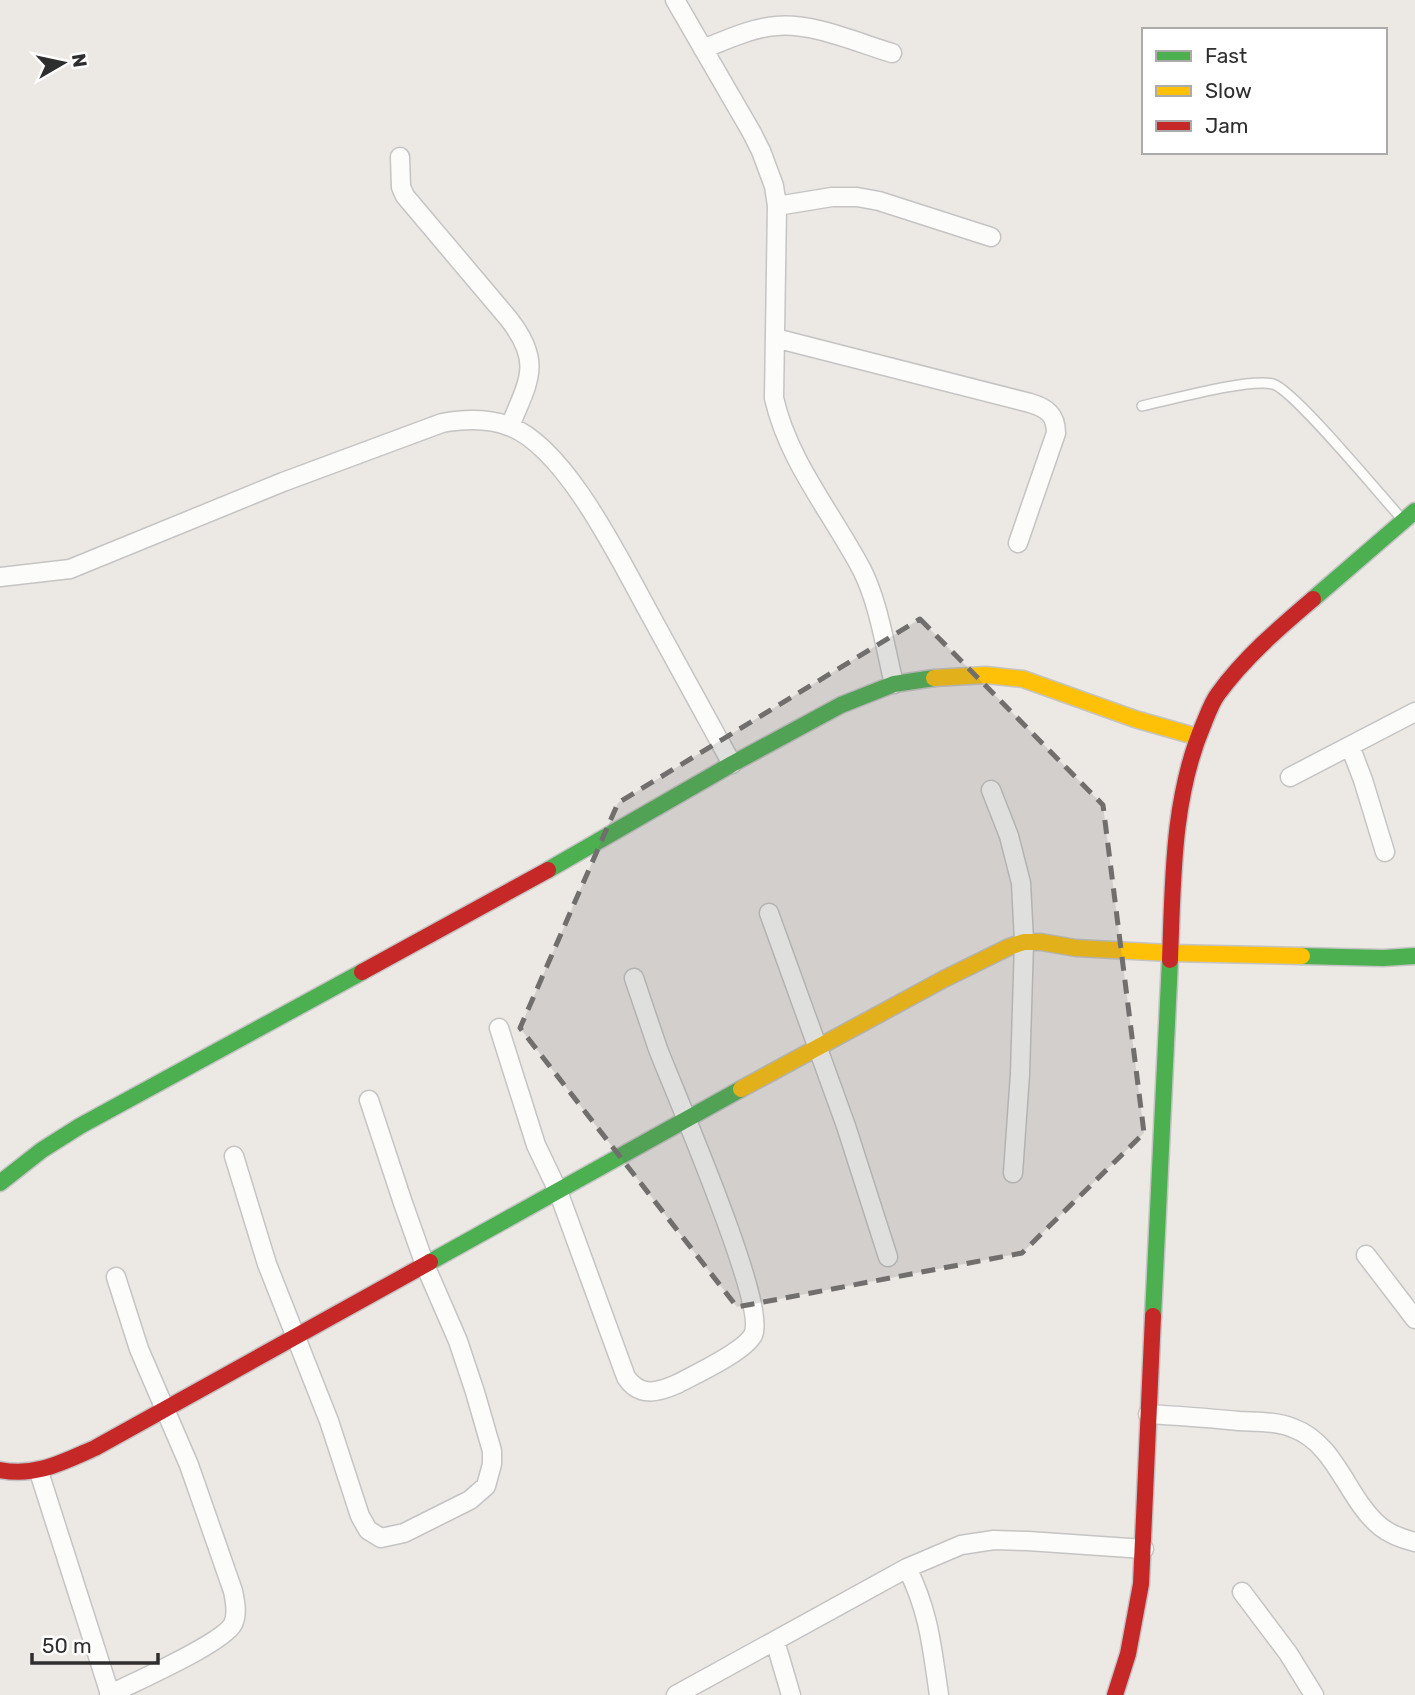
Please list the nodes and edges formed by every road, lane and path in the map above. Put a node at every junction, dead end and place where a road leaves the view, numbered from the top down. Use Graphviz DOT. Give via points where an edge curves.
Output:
graph roads {
  1 [pos="675,0"];
  2 [pos="703,49"];
  3 [pos="892,53"];
  4 [pos="400,157"];
  5 [pos="777,206"];
  6 [pos="991,237"];
  7 [pos="775,338"];
  8 [pos="1142,406"];
  9 [pos="510,426"];
  10 [pos="1409,516"];
  11 [pos="1018,543"];
  12 [pos="0,578"];
  13 [pos="894,684"];
  14 [pos="1415,712"];
  15 [pos="1198,737"];
  16 [pos="1350,746"];
  17 [pos="732,764"];
  18 [pos="1290,777"];
  19 [pos="991,790"];
  20 [pos="1385,852"];
  21 [pos="769,913"];
  22 [pos="1024,942"];
  23 [pos="1170,953"];
  24 [pos="1415,956"];
  25 [pos="634,978"];
  26 [pos="499,1028"];
  27 [pos="817,1049"];
  28 [pos="369,1100"];
  29 [pos="688,1118"];
  30 [pos="234,1156"];
  31 [pos="1013,1173"];
  32 [pos="0,1183"];
  33 [pos="558,1191"];
  34 [pos="1366,1255"];
  35 [pos="888,1257"];
  36 [pos="425,1265"];
  37 [pos="116,1277"];
  38 [pos="1415,1319"];
  39 [pos="295,1335"];
  40 [pos="166,1409"];
  41 [pos="1148,1414"];
  42 [pos="0,1470"];
  43 [pos="39,1472"];
  44 [pos="1415,1542"];
  45 [pos="1143,1549"];
  46 [pos="907,1568"];
  47 [pos="1242,1591"];
  48 [pos="775,1641"];
  49 [pos="110,1695"];
  50 [pos="676,1695"];
  51 [pos="791,1695"];
  52 [pos="939,1695"];
  53 [pos="1115,1695"];
  54 [pos="1314,1695"];
  1 -- 2 [label="street"];
  2 -- 3 [label="street" via="759,29 786,25"];
  2 -- 5 [label="street" via="761,151"];
  4 -- 9 [label="street" via="405,196 508,318 526,347 530,378"];
  5 -- 6 [label="street" via="857,197"];
  5 -- 7 [label="street"];
  7 -- 11 [label="street" via="1048,410 1056,433"];
  7 -- 13 [label="street" via="774,398 780,426 863,572"];
  8 -- 10 [label="lane" via="1274,384"];
  9 -- 12 [label="street" via="467,419 442,423 70,569"];
  9 -- 17 [label="street" via="550,456 576,488"];
  10 -- 15 [label="street" via="1241,666 1216,696"];
  13 -- 15 [label="street" via="948,676 1023,679"];
  13 -- 17 [label="street" via="841,705"];
  14 -- 16 [label="street"];
  15 -- 23 [label="street" via="1184,782 1176,838"];
  16 -- 18 [label="street"];
  16 -- 20 [label="street"];
  17 -- 32 [label="street" via="525,883 80,1126"];
  19 -- 22 [label="street" via="1021,883"];
  21 -- 27 [label="street"];
  22 -- 23 [label="street"];
  22 -- 27 [label="street" via="944,979"];
  22 -- 31 [label="street"];
  23 -- 24 [label="street"];
  23 -- 41 [label="street"];
  25 -- 29 [label="street"];
  26 -- 33 [label="street" via="536,1145"];
  27 -- 29 [label="street"];
  27 -- 35 [label="street"];
  28 -- 36 [label="street"];
  29 -- 33 [label="street"];
  29 -- 33 [label="street" via="749,1291 756,1325 746,1343 704,1371 649,1392 632,1385 620,1364"];
  30 -- 39 [label="street" via="267,1264"];
  33 -- 36 [label="street"];
  34 -- 38 [label="street"];
  36 -- 39 [label="street"];
  36 -- 39 [label="street" via="458,1341 492,1451 486,1486 446,1513 388,1538 368,1530"];
  37 -- 40 [label="street" via="139,1349"];
  39 -- 40 [label="street"];
  40 -- 43 [label="street"];
  40 -- 49 [label="street" via="233,1591 235,1618 216,1640"];
  41 -- 44 [label="street" via="1293,1428 1327,1455 1380,1527"];
  41 -- 45 [label="street"];
  42 -- 43 [label="street" via="16,1475"];
  43 -- 49 [label="street"];
  45 -- 46 [label="street" via="994,1541 961,1545"];
  45 -- 53 [label="street" via="1133,1634"];
  46 -- 48 [label="street"];
  46 -- 52 [label="street" via="928,1617"];
  47 -- 54 [label="street"];
  48 -- 50 [label="street"];
  48 -- 51 [label="street"];
}
